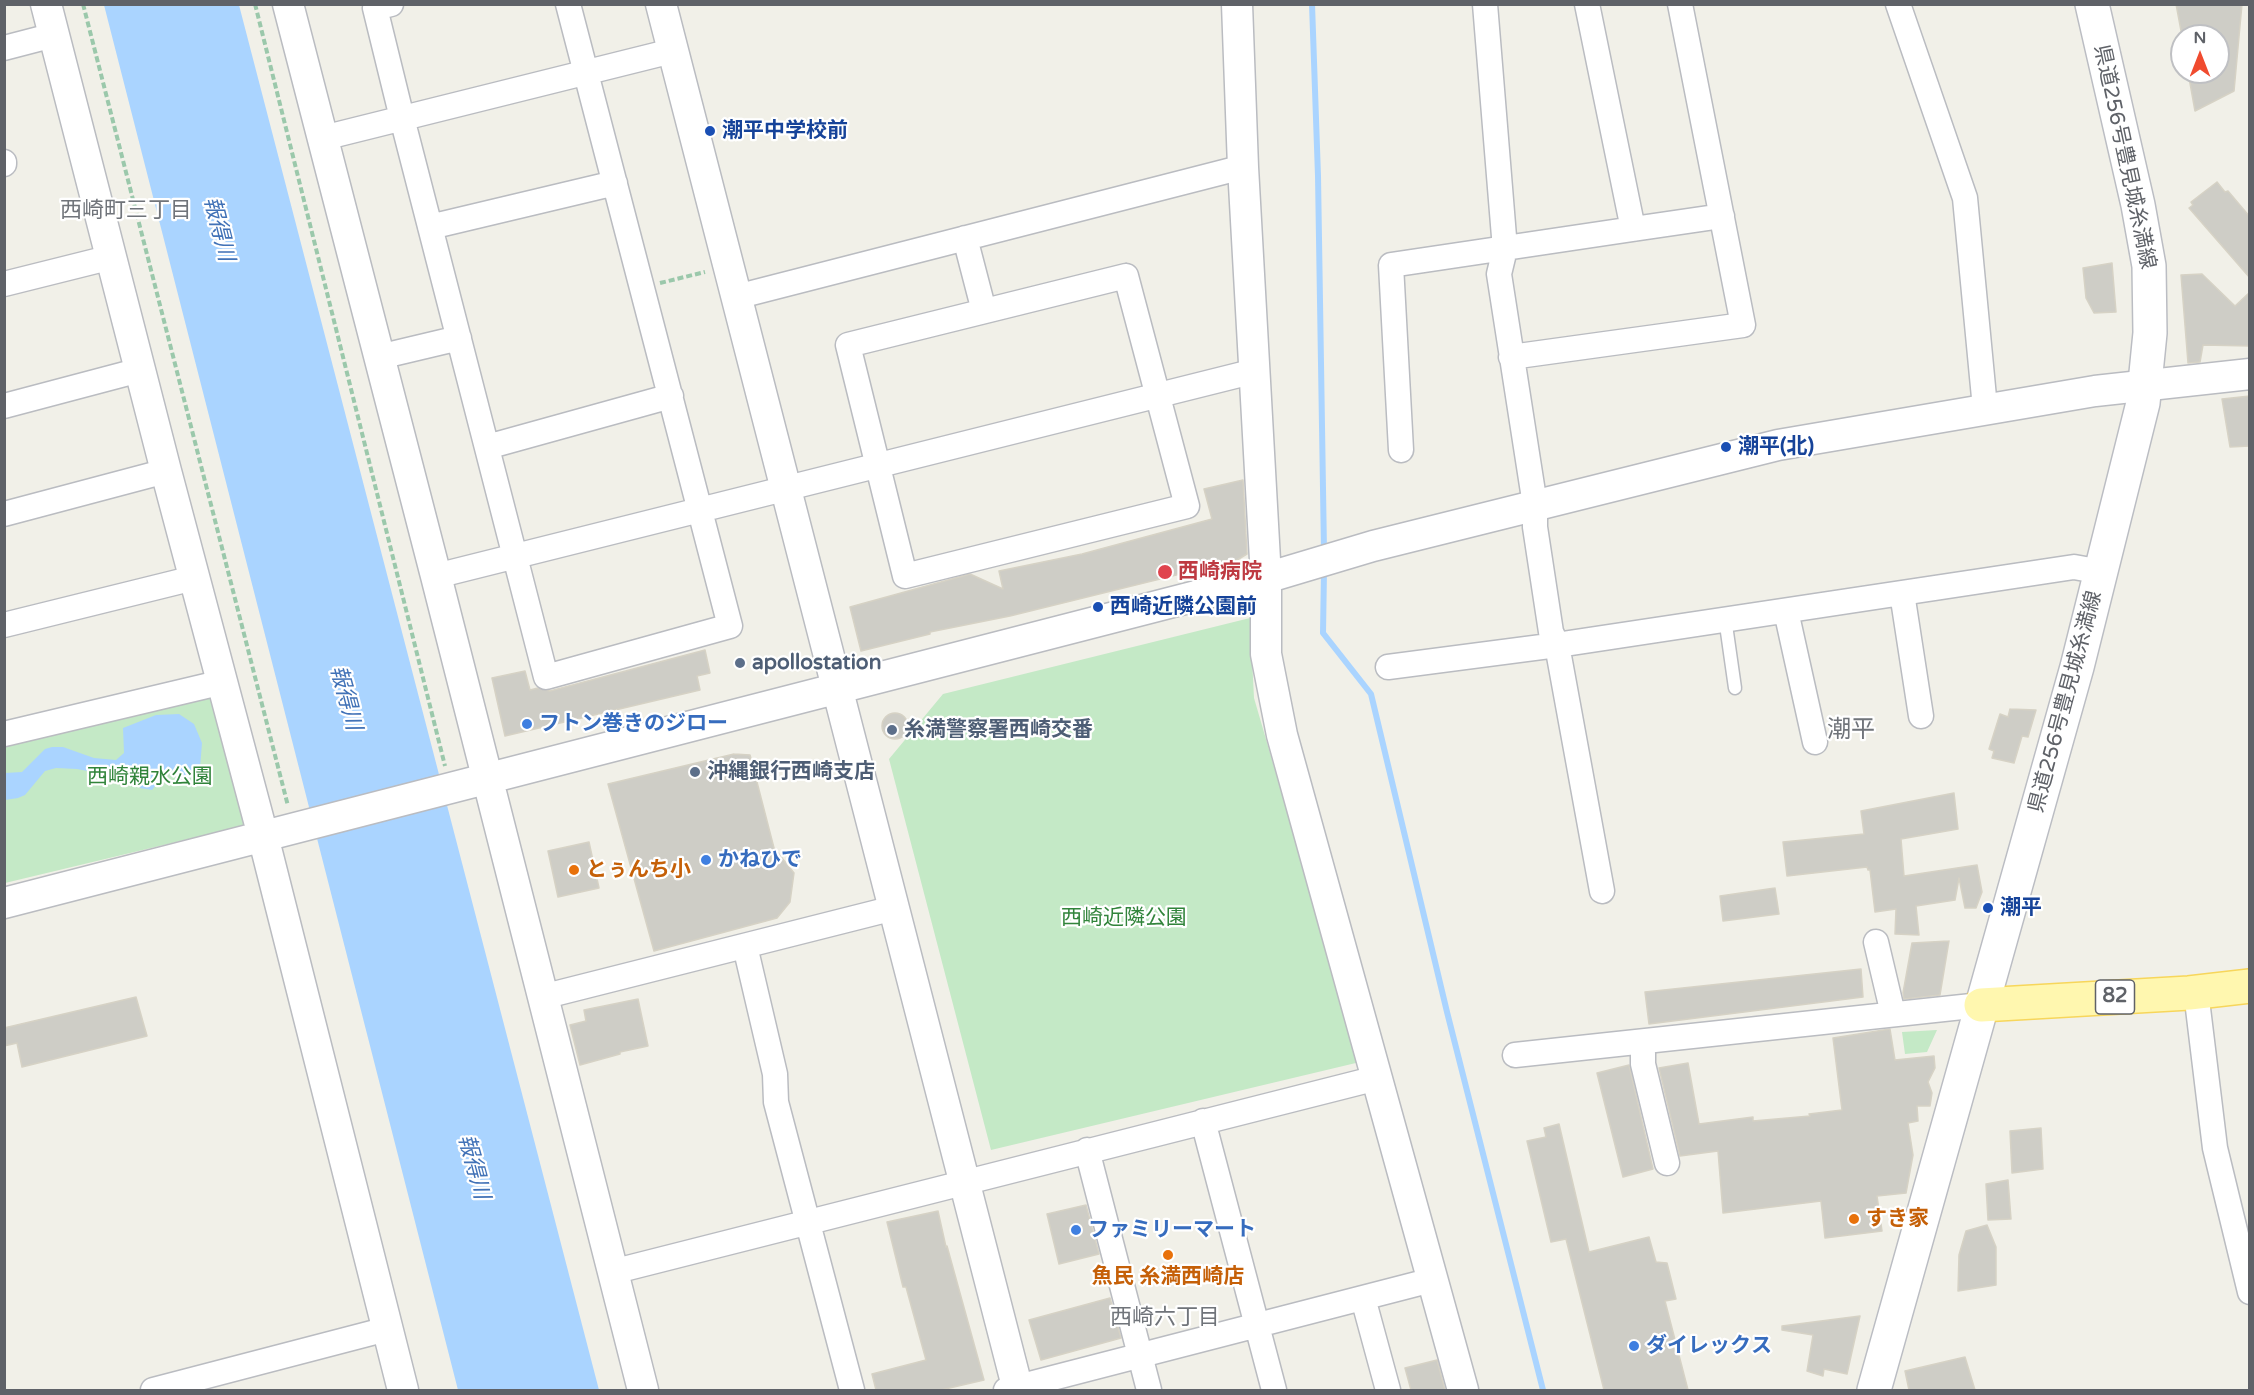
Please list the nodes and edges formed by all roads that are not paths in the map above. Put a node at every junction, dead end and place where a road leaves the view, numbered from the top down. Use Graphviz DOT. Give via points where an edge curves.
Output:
graph roads {
  1 [pos="46,4"];
  2 [pos="288,4"];
  3 [pos="391,4"];
  4 [pos="568,4"];
  5 [pos="661,4"];
  6 [pos="1237,4"];
  7 [pos="1485,4"];
  8 [pos="1587,4"];
  9 [pos="1680,4"];
  10 [pos="1898,4"];
  11 [pos="2092,4"];
  12 [pos="54,35"];
  13 [pos="4,48"];
  14 [pos="672,51"];
  15 [pos="585,73"];
  16 [pos="402,118"];
  17 [pos="323,138"];
  18 [pos="1244,167"];
  19 [pos="615,183"];
  20 [pos="1722,216"];
  21 [pos="430,227"];
  22 [pos="1633,230"];
  23 [pos="965,238"];
  24 [pos="1504,249"];
  25 [pos="112,256"];
  26 [pos="4,284"];
  27 [pos="735,297"];
  28 [pos="984,312"];
  29 [pos="459,338"];
  30 [pos="380,357"];
  31 [pos="1511,357"];
  32 [pos="140,370"];
  33 [pos="1255,371"];
  34 [pos="2250,374"];
  35 [pos="2145,386"];
  36 [pos="671,396"];
  37 [pos="1156,396"];
  38 [pos="4,406"];
  39 [pos="1985,408"];
  40 [pos="487,447"];
  41 [pos="1401,450"];
  42 [pos="878,465"];
  43 [pos="166,471"];
  44 [pos="785,489"];
  45 [pos="1535,505"];
  46 [pos="701,510"];
  47 [pos="4,514"];
  48 [pos="515,556"];
  49 [pos="2102,572"];
  50 [pos="436,576"];
  51 [pos="195,578"];
  52 [pos="1266,578"];
  53 [pos="1902,593"];
  54 [pos="1786,610"];
  55 [pos="1725,618"];
  56 [pos="4,625"];
  57 [pos="1557,645"];
  58 [pos="1388,667"];
  59 [pos="223,682"];
  60 [pos="836,688"];
  61 [pos="1735,688"];
  62 [pos="1921,716"];
  63 [pos="4,734"];
  64 [pos="1815,742"];
  65 [pos="487,778"];
  66 [pos="263,836"];
  67 [pos="1602,891"];
  68 [pos="4,903"];
  69 [pos="894,908"];
  70 [pos="1876,942"];
  71 [pos="745,946"];
  72 [pos="2250,986"];
  73 [pos="2196,992"];
  74 [pos="542,997"];
  75 [pos="1981,1005"];
  76 [pos="1893,1014"];
  77 [pos="1644,1042"];
  78 [pos="1515,1055"];
  79 [pos="1377,1078"];
  80 [pos="1203,1121"];
  81 [pos="1087,1150"];
  82 [pos="1667,1163"];
  83 [pos="964,1182"];
  84 [pos="809,1223"];
  85 [pos="612,1272"];
  86 [pos="1432,1280"];
  87 [pos="2250,1292"];
  88 [pos="1363,1298"];
  89 [pos="1256,1326"];
  90 [pos="387,1329"];
  91 [pos="1140,1356"];
  92 [pos="153,1390"];
  93 [pos="403,1390"];
  94 [pos="643,1390"];
  95 [pos="852,1390"];
  96 [pos="1014,1390"];
  97 [pos="1149,1390"];
  98 [pos="1274,1390"];
  99 [pos="1388,1390"];
  100 [pos="1463,1390"];
  101 [pos="1874,1390"];
  1 -- 12 [label="street"];
  2 -- 17 [label="street"];
  3 -- 16 [label="street" via="375,8"];
  4 -- 15 [label="street"];
  5 -- 14 [label="street"];
  6 -- 18 [label="street"];
  7 -- 24 [label="street"];
  8 -- 22 [label="street"];
  9 -- 20 [label="street"];
  10 -- 39 [label="street" via="1965,198"];
  11 -- 35 [label="main road, 県道256号豊見城糸満線" via="2145,236 2150,324"];
  12 -- 13 [label="street"];
  12 -- 25 [label="street"];
  14 -- 15 [label="street"];
  14 -- 27 [label="street"];
  15 -- 16 [label="street"];
  15 -- 19 [label="street"];
  16 -- 17 [label="street"];
  16 -- 21 [label="street"];
  17 -- 30 [label="street"];
  18 -- 23 [label="street"];
  18 -- 33 [label="street"];
  19 -- 21 [label="street"];
  19 -- 36 [label="street"];
  20 -- 22 [label="street"];
  20 -- 31 [label="street" via="1743,325"];
  21 -- 29 [label="street"];
  22 -- 24 [label="street"];
  23 -- 27 [label="street"];
  23 -- 28 [label="street"];
  24 -- 31 [label="street" via="1499,274"];
  24 -- 41 [label="street" via="1391,265"];
  25 -- 26 [label="street"];
  25 -- 32 [label="street"];
  27 -- 44 [label="street"];
  28 -- 37 [label="street" via="1126,276"];
  28 -- 42 [label="street" via="849,345"];
  29 -- 30 [label="street"];
  29 -- 40 [label="street"];
  30 -- 50 [label="street"];
  31 -- 45 [label="street"];
  32 -- 38 [label="street"];
  32 -- 43 [label="street"];
  33 -- 37 [label="street"];
  33 -- 52 [label="street"];
  34 -- 35 [label="street"];
  35 -- 39 [label="street"];
  35 -- 49 [label="main road, 県道256号豊見城糸満線"];
  36 -- 40 [label="street"];
  36 -- 46 [label="street"];
  37 -- 42 [label="street"];
  37 -- 42 [label="street" via="1186,506 904,576"];
  39 -- 45 [label="street" via="1778,444"];
  40 -- 48 [label="street"];
  42 -- 44 [label="street"];
  43 -- 47 [label="street"];
  43 -- 51 [label="street"];
  44 -- 46 [label="street"];
  44 -- 60 [label="street"];
  45 -- 52 [label="street"];
  45 -- 57 [label="street" via="1551,632"];
  46 -- 48 [label="street"];
  46 -- 48 [label="street" via="730,626 546,676"];
  48 -- 50 [label="street"];
  49 -- 53 [label="street" via="2074,567"];
  49 -- 75 [label="main road, 県道256号豊見城糸満線"];
  50 -- 65 [label="street"];
  51 -- 56 [label="street"];
  51 -- 59 [label="street"];
  52 -- 60 [label="street"];
  52 -- 79 [label="street" via="1266,654 1282,735"];
  53 -- 54 [label="street"];
  53 -- 62 [label="street"];
  54 -- 55 [label="street"];
  54 -- 64 [label="street"];
  55 -- 57 [label="street"];
  55 -- 61 [label="lane"];
  57 -- 58 [label="street"];
  57 -- 67 [label="street"];
  59 -- 63 [label="street"];
  59 -- 66 [label="street"];
  60 -- 65 [label="street"];
  60 -- 69 [label="street"];
  65 -- 66 [label="street"];
  65 -- 74 [label="street"];
  66 -- 68 [label="street"];
  66 -- 90 [label="street"];
  69 -- 71 [label="street"];
  69 -- 83 [label="street"];
  70 -- 76 [label="street"];
  71 -- 74 [label="street"];
  71 -- 84 [label="street" via="775,1074 776,1102"];
  72 -- 73 [label="main road, 82"];
  73 -- 75 [label="main road, 82"];
  73 -- 87 [label="street" via="2215,1148"];
  74 -- 85 [label="street"];
  75 -- 76 [label="street"];
  75 -- 101 [label="main road, 県道256号豊見城糸満線"];
  76 -- 77 [label="street"];
  77 -- 78 [label="street"];
  77 -- 82 [label="street" via="1644,1064"];
  79 -- 80 [label="street"];
  79 -- 86 [label="street"];
  80 -- 81 [label="street"];
  80 -- 89 [label="street"];
  81 -- 83 [label="street"];
  81 -- 91 [label="street"];
  83 -- 84 [label="street"];
  83 -- 96 [label="street"];
  84 -- 85 [label="street"];
  84 -- 95 [label="street"];
  85 -- 94 [label="street"];
  86 -- 88 [label="street"];
  86 -- 100 [label="street"];
  88 -- 89 [label="street"];
  88 -- 99 [label="street"];
  89 -- 91 [label="street"];
  89 -- 98 [label="street"];
  90 -- 92 [label="street"];
  90 -- 93 [label="street"];
  91 -- 96 [label="street"];
  91 -- 97 [label="street"];
}
